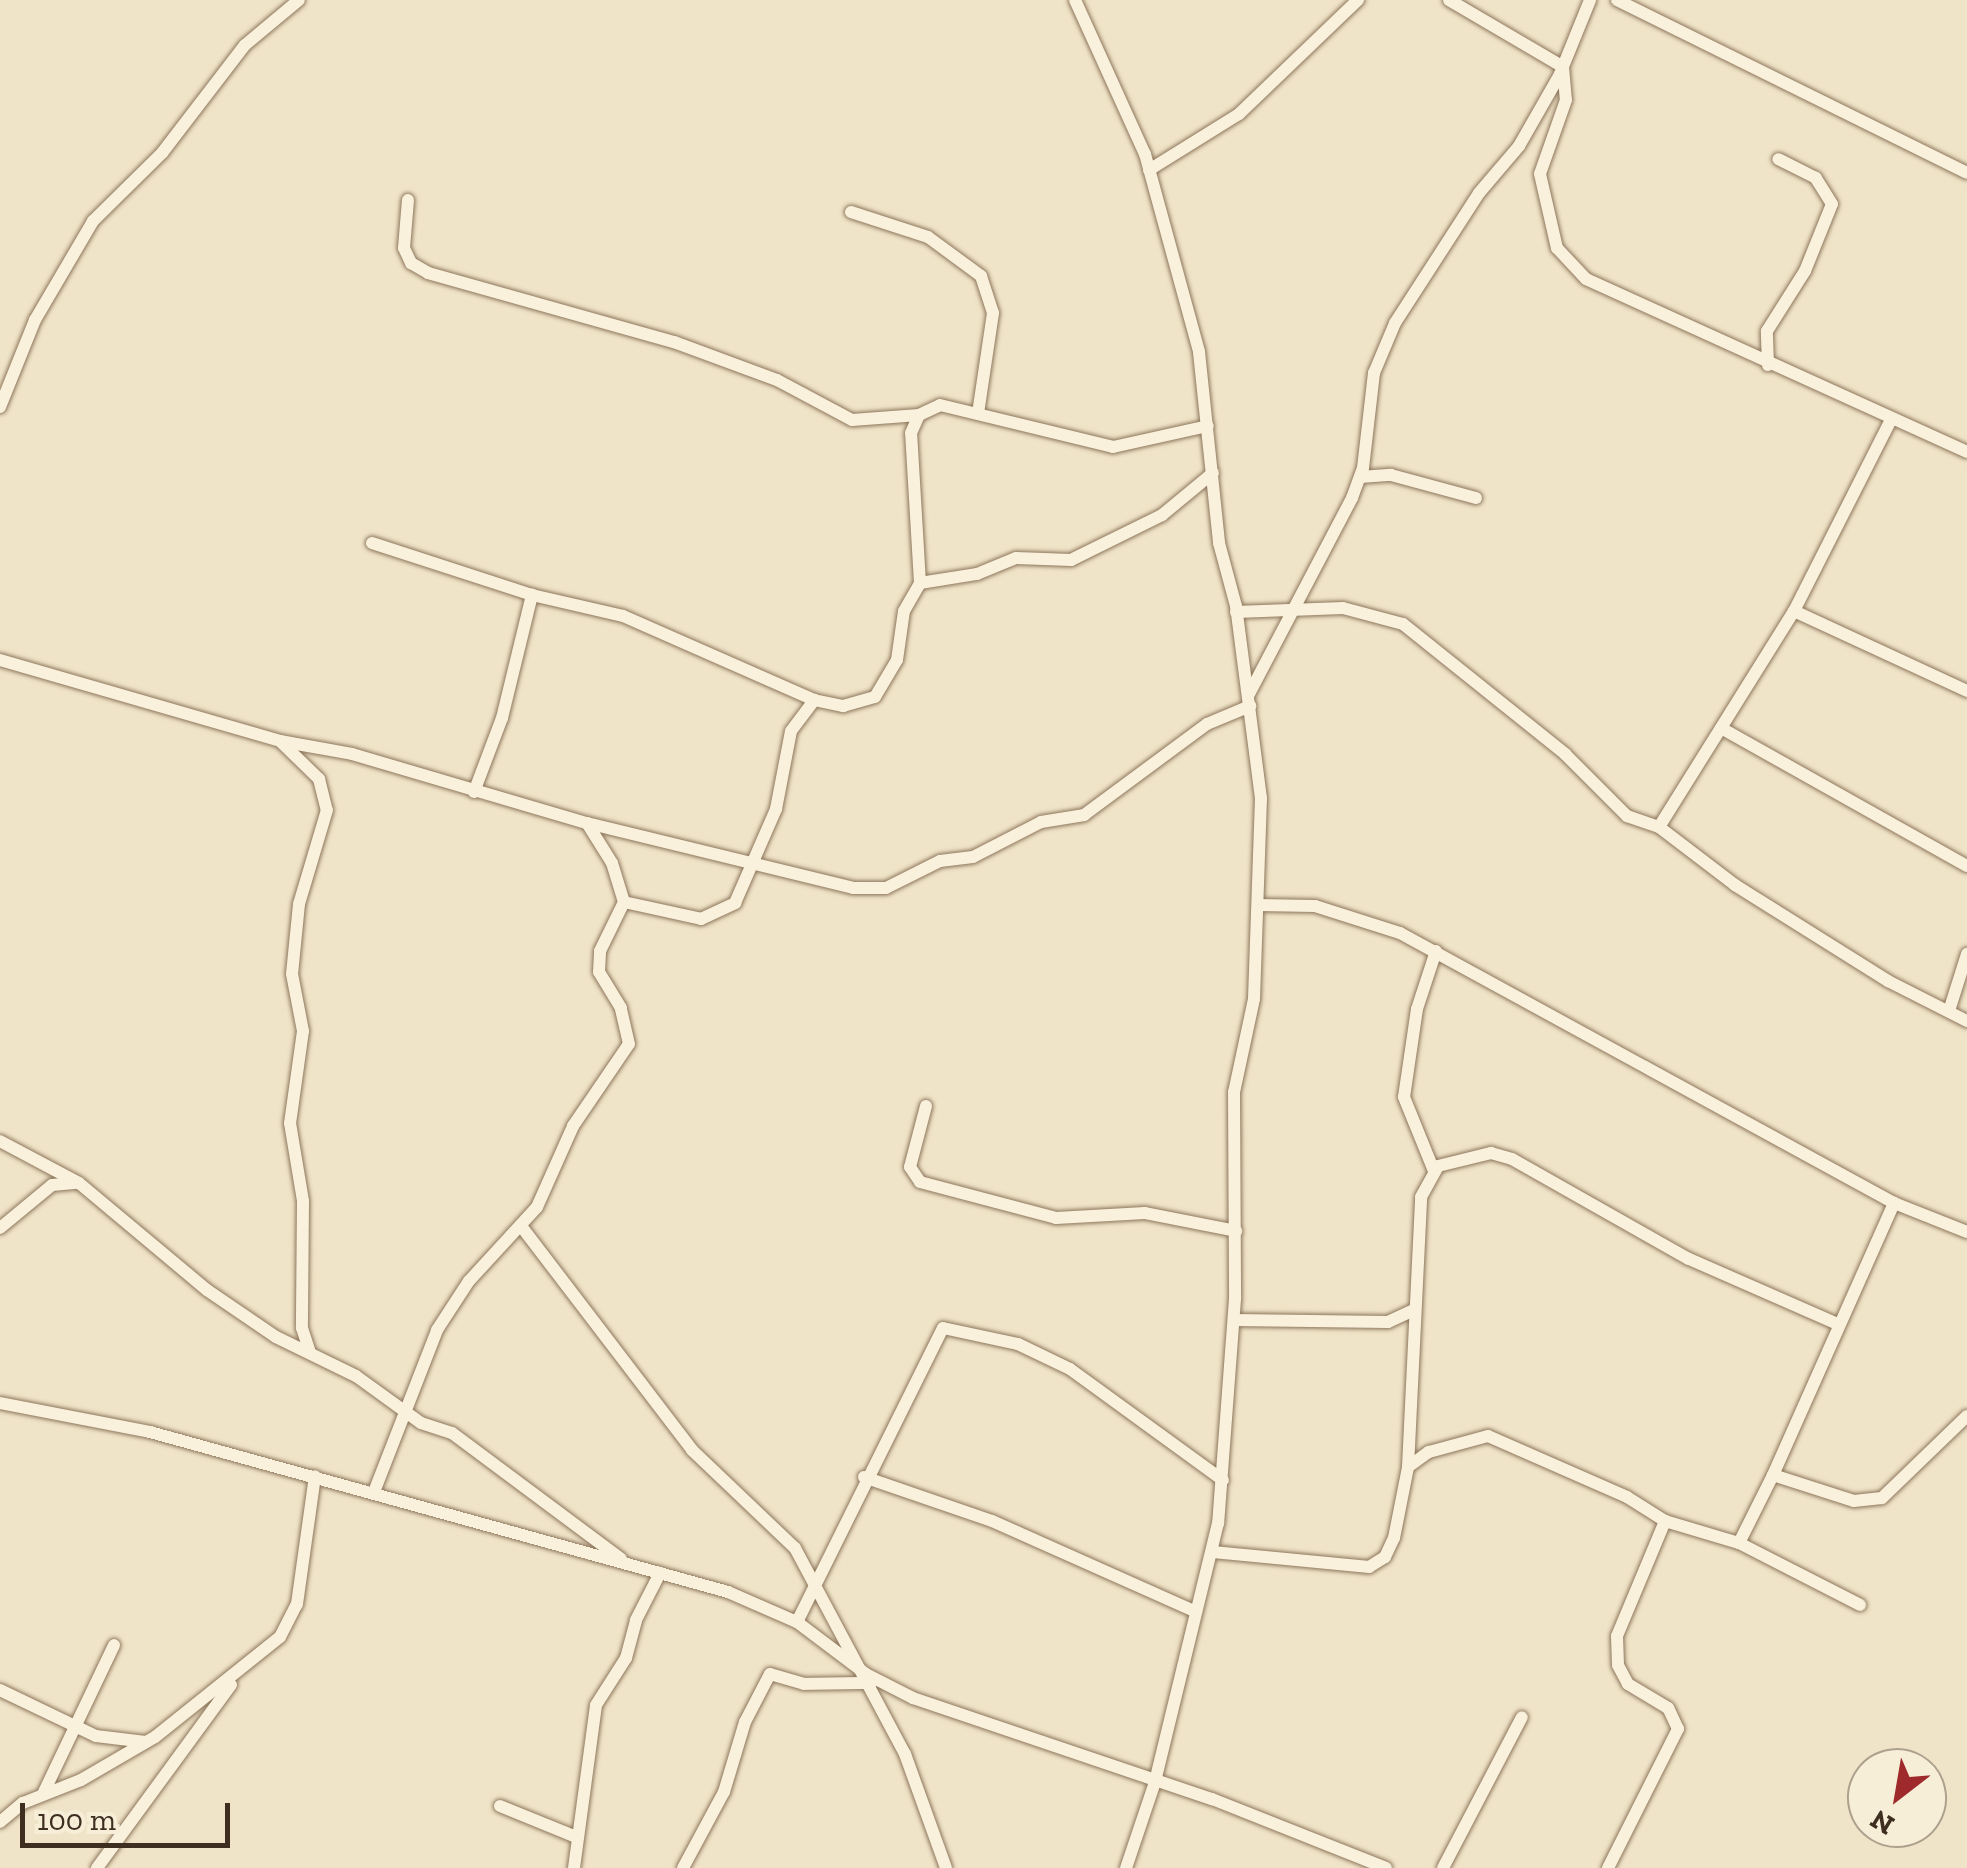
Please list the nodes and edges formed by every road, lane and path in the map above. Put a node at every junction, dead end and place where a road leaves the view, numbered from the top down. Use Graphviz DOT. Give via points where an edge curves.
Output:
graph roads {
  1 [pos="298,0"];
  2 [pos="1074,0"];
  3 [pos="1358,0"];
  4 [pos="1449,0"];
  5 [pos="1590,0"];
  6 [pos="1617,0"];
  7 [pos="1563,67"];
  8 [pos="1778,159"];
  9 [pos="1149,170"];
  10 [pos="1967,172"];
  11 [pos="408,200"];
  12 [pos="851,212"];
  13 [pos="1768,365"];
  14 [pos="0,406"];
  15 [pos="978,413"];
  16 [pos="919,415"];
  17 [pos="1890,422"];
  18 [pos="1208,426"];
  19 [pos="1967,452"];
  20 [pos="1212,473"];
  21 [pos="1360,476"];
  22 [pos="1476,498"];
  23 [pos="372,543"];
  24 [pos="920,584"];
  25 [pos="532,595"];
  26 [pos="1294,608"];
  27 [pos="1794,611"];
  28 [pos="1236,612"];
  29 [pos="0,660"];
  30 [pos="1965,687"];
  31 [pos="814,700"];
  32 [pos="1249,701"];
  33 [pos="1721,728"];
  34 [pos="280,741"];
  35 [pos="474,792"];
  36 [pos="587,822"];
  37 [pos="1659,827"];
  38 [pos="757,860"];
  39 [pos="1967,866"];
  40 [pos="624,902"];
  41 [pos="1258,905"];
  42 [pos="1436,951"];
  43 [pos="1967,954"];
  44 [pos="1948,1011"];
  45 [pos="1967,1022"];
  46 [pos="926,1106"];
  47 [pos="0,1141"];
  48 [pos="1434,1171"];
  49 [pos="79,1183"];
  50 [pos="1894,1203"];
  51 [pos="521,1226"];
  52 [pos="0,1228"];
  53 [pos="1236,1231"];
  54 [pos="1967,1232"];
  55 [pos="1414,1310"];
  56 [pos="1234,1320"];
  57 [pos="1838,1324"];
  58 [pos="310,1354"];
  59 [pos="0,1402"];
  60 [pos="405,1412"];
  61 [pos="1967,1416"];
  62 [pos="1408,1467"];
  63 [pos="1773,1475"];
  64 [pos="315,1476"];
  65 [pos="864,1477"];
  66 [pos="1223,1480"];
  67 [pos="374,1492"];
  68 [pos="1666,1521"];
  69 [pos="1739,1543"];
  70 [pos="1213,1552"];
  71 [pos="627,1564"];
  72 [pos="660,1573"];
  73 [pos="815,1582"];
  74 [pos="1860,1606"];
  75 [pos="1196,1612"];
  76 [pos="797,1622"];
  77 [pos="114,1645"];
  78 [pos="245,1667"];
  79 [pos="868,1678"];
  80 [pos="0,1690"];
  81 [pos="1522,1717"];
  82 [pos="72,1725"];
  83 [pos="149,1742"];
  84 [pos="1155,1782"];
  85 [pos="42,1794"];
  86 [pos="500,1806"];
  87 [pos="0,1822"];
  88 [pos="574,1836"];
  89 [pos="97,1868"];
  90 [pos="574,1868"];
  91 [pos="684,1868"];
  92 [pos="946,1868"];
  93 [pos="1126,1868"];
  94 [pos="1386,1868"];
  95 [pos="1443,1868"];
  96 [pos="1608,1868"];
  1 -- 14 [label="street" via="244,45 162,153 94,221 36,320"];
  2 -- 9 [label="street" via="1114,77"];
  3 -- 9 [label="street" via="1239,114"];
  4 -- 7 [label="street"];
  5 -- 7 [label="street"];
  6 -- 10 [label="street"];
  7 -- 13 [label="street" via="1566,100 1540,174 1557,248 1586,279"];
  7 -- 21 [label="street" via="1519,146 1479,193 1395,322 1371,386"];
  8 -- 13 [label="street" via="1816,178 1832,204 1805,271 1766,332"];
  9 -- 18 [label="street" via="1198,352"];
  11 -- 16 [label="street" via="404,248 411,263 428,273 674,342 777,380 852,420"];
  12 -- 15 [label="street" via="928,237 981,276 993,313"];
  13 -- 17 [label="street"];
  15 -- 16 [label="street" via="940,405"];
  15 -- 18 [label="street" via="1113,447"];
  16 -- 24 [label="street" via="911,434"];
  17 -- 19 [label="street"];
  17 -- 27 [label="street"];
  18 -- 20 [label="street"];
  20 -- 24 [label="street" via="1162,515 1072,560 1016,558 977,574"];
  20 -- 28 [label="street" via="1219,544"];
  21 -- 22 [label="street" via="1391,475"];
  21 -- 26 [label="street"];
  23 -- 25 [label="street"];
  24 -- 31 [label="street" via="904,611 897,660 875,697 843,706"];
  25 -- 31 [label="street" via="624,616"];
  25 -- 35 [label="street" via="502,718"];
  26 -- 28 [label="street"];
  26 -- 32 [label="street"];
  26 -- 37 [label="street" via="1343,608 1403,624 1565,754 1626,816"];
  27 -- 30 [label="street"];
  27 -- 33 [label="street"];
  28 -- 32 [label="street"];
  29 -- 34 [label="street"];
  31 -- 38 [label="street" via="791,731"];
  32 -- 38 [label="street" via="1084,815 1041,822 973,857 940,861 886,888 853,888"];
  32 -- 41 [label="street" via="1261,798"];
  33 -- 37 [label="street"];
  33 -- 39 [label="street"];
  34 -- 35 [label="street" via="352,754"];
  34 -- 58 [label="street" via="319,779 328,810 299,904 292,974 303,1030 290,1123 303,1201 302,1328"];
  35 -- 36 [label="street"];
  36 -- 38 [label="street"];
  36 -- 40 [label="street" via="612,864"];
  37 -- 44 [label="street" via="1735,885"];
  38 -- 40 [label="street" via="734,902 701,919"];
  40 -- 51 [label="street" via="600,951 598,972 621,1008 629,1044 573,1126"];
  41 -- 42 [label="street" via="1315,906 1364,918"];
  41 -- 53 [label="street" via="1254,999 1234,1092"];
  42 -- 48 [label="street" via="1418,1009 1404,1097"];
  42 -- 50 [label="street"];
  43 -- 44 [label="street"];
  44 -- 45 [label="street"];
  46 -- 53 [label="street" via="910,1166 920,1182 1056,1218 1146,1214"];
  47 -- 49 [label="street"];
  48 -- 55 [label="street" via="1421,1197"];
  48 -- 57 [label="street" via="1491,1153 1512,1159 1689,1259"];
  49 -- 52 [label="street" via="52,1185"];
  49 -- 58 [label="street" via="207,1290"];
  50 -- 54 [label="street"];
  50 -- 57 [label="street"];
  51 -- 60 [label="street" via="456,1298"];
  51 -- 73 [label="street" via="692,1450 795,1548"];
  53 -- 56 [label="street"];
  55 -- 56 [label="street" via="1388,1322"];
  55 -- 62 [label="street"];
  56 -- 66 [label="street"];
  57 -- 63 [label="street"];
  58 -- 60 [label="street"];
  59 -- 64 [label="street" via="150,1432"];
  60 -- 67 [label="street"];
  60 -- 71 [label="street" via="452,1433"];
  61 -- 63 [label="street" via="1882,1498 1854,1501"];
  62 -- 68 [label="street" via="1429,1452 1488,1436 1628,1497"];
  62 -- 70 [label="street" via="1394,1538 1385,1557 1369,1568"];
  63 -- 69 [label="street"];
  64 -- 67 [label="street"];
  64 -- 78 [label="street" via="296,1604 280,1637"];
  65 -- 66 [label="street" via="943,1328 1018,1344 1070,1369"];
  65 -- 73 [label="street"];
  65 -- 75 [label="street" via="1039,1540"];
  66 -- 70 [label="street"];
  67 -- 71 [label="street"];
  68 -- 69 [label="street"];
  68 -- 96 [label="street" via="1618,1636 1618,1665 1628,1684 1668,1708 1678,1729"];
  69 -- 74 [label="street"];
  70 -- 75 [label="street"];
  71 -- 72 [label="street"];
  72 -- 76 [label="street"];
  72 -- 88 [label="street" via="626,1658 596,1705"];
  73 -- 76 [label="street"];
  73 -- 79 [label="street"];
  75 -- 84 [label="street"];
  76 -- 79 [label="street"];
  77 -- 82 [label="street"];
  78 -- 83 [label="street"];
  78 -- 89 [label="street"];
  79 -- 84 [label="street" via="993,1730"];
  79 -- 91 [label="street" via="804,1684 770,1674 745,1722 724,1792"];
  79 -- 92 [label="street" via="905,1754"];
  80 -- 82 [label="street"];
  81 -- 95 [label="street"];
  82 -- 83 [label="street" via="96,1736"];
  82 -- 85 [label="street"];
  83 -- 85 [label="street"];
  84 -- 93 [label="street"];
  84 -- 94 [label="street"];
  85 -- 87 [label="street"];
  86 -- 88 [label="street"];
  88 -- 90 [label="street"];
}
